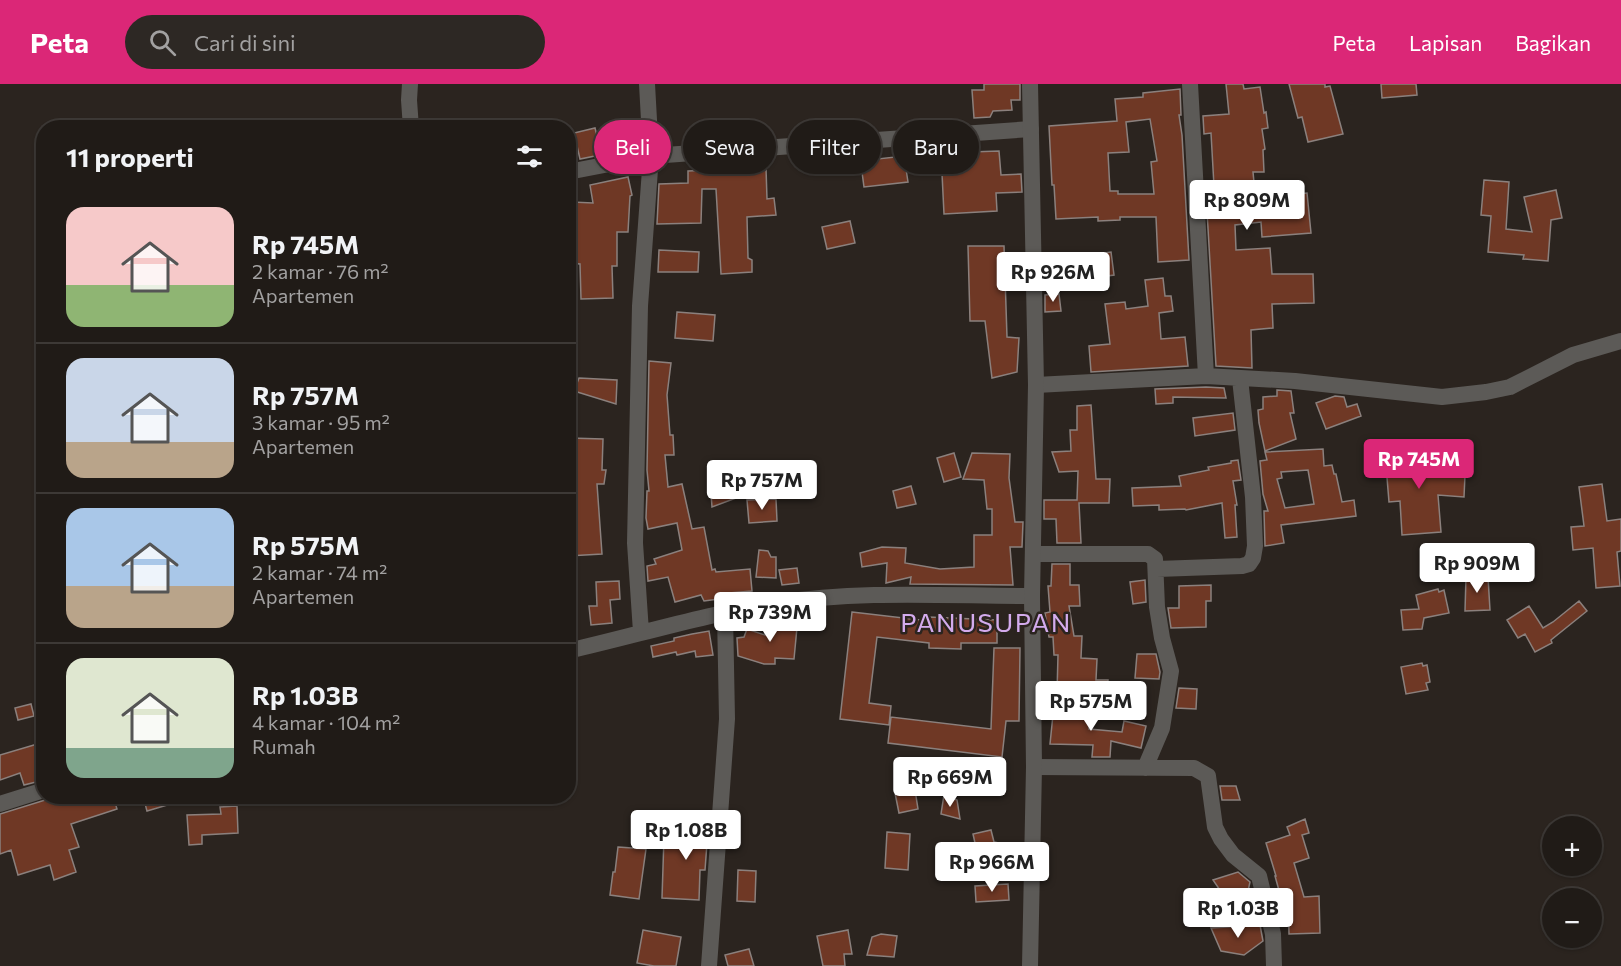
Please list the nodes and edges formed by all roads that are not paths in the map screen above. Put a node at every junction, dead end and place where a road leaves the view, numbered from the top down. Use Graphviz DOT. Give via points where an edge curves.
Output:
graph roads {
  1 [pos="410,84"];
  2 [pos="647,84"];
  3 [pos="1030,84"];
  4 [pos="1190,84"];
  5 [pos="410,120"];
  6 [pos="649,120"];
  7 [pos="1031,129"];
  8 [pos="671,155"];
  9 [pos="594,167"];
  10 [pos="576,170"];
  11 [pos="650,174"];
  12 [pos="1621,341"];
  13 [pos="1206,376"];
  14 [pos="1240,379"];
  15 [pos="1036,386"];
  16 [pos="1033,554"];
  17 [pos="1157,569"];
  18 [pos="1032,596"];
  19 [pos="725,613"];
  20 [pos="641,632"];
  21 [pos="576,649"];
  22 [pos="1034,767"];
  23 [pos="1145,768"];
  24 [pos="36,793"];
  25 [pos="0,804"];
  26 [pos="709,966"];
  27 [pos="1030,966"];
  28 [pos="1274,966"];
  1 -- 5 [label="street"];
  2 -- 6 [label="street"];
  3 -- 7 [label="street"];
  4 -- 13 [label="street"];
  7 -- 8 [label="street"];
  7 -- 15 [label="street"];
  9 -- 10 [label="street"];
  11 -- 20 [label="street" via="640,306 635,543"];
  12 -- 14 [label="street" via="1572,355 1510,387 1442,397"];
  13 -- 14 [label="street"];
  13 -- 15 [label="street"];
  14 -- 17 [label="street" via="1253,497 1253,558 1242,566"];
  15 -- 16 [label="street"];
  16 -- 17 [label="street" via="1148,554 1155,559"];
  16 -- 18 [label="street"];
  17 -- 23 [label="street" via="1157,607 1171,671 1162,728"];
  18 -- 19 [label="street" via="840,596"];
  18 -- 22 [label="street"];
  19 -- 20 [label="street"];
  19 -- 26 [label="street" via="727,719"];
  20 -- 21 [label="street"];
  22 -- 23 [label="street"];
  22 -- 27 [label="street"];
  23 -- 28 [label="street" via="1194,768 1208,776 1215,827 1221,839 1259,876 1273,934"];
  24 -- 25 [label="street"];
}
